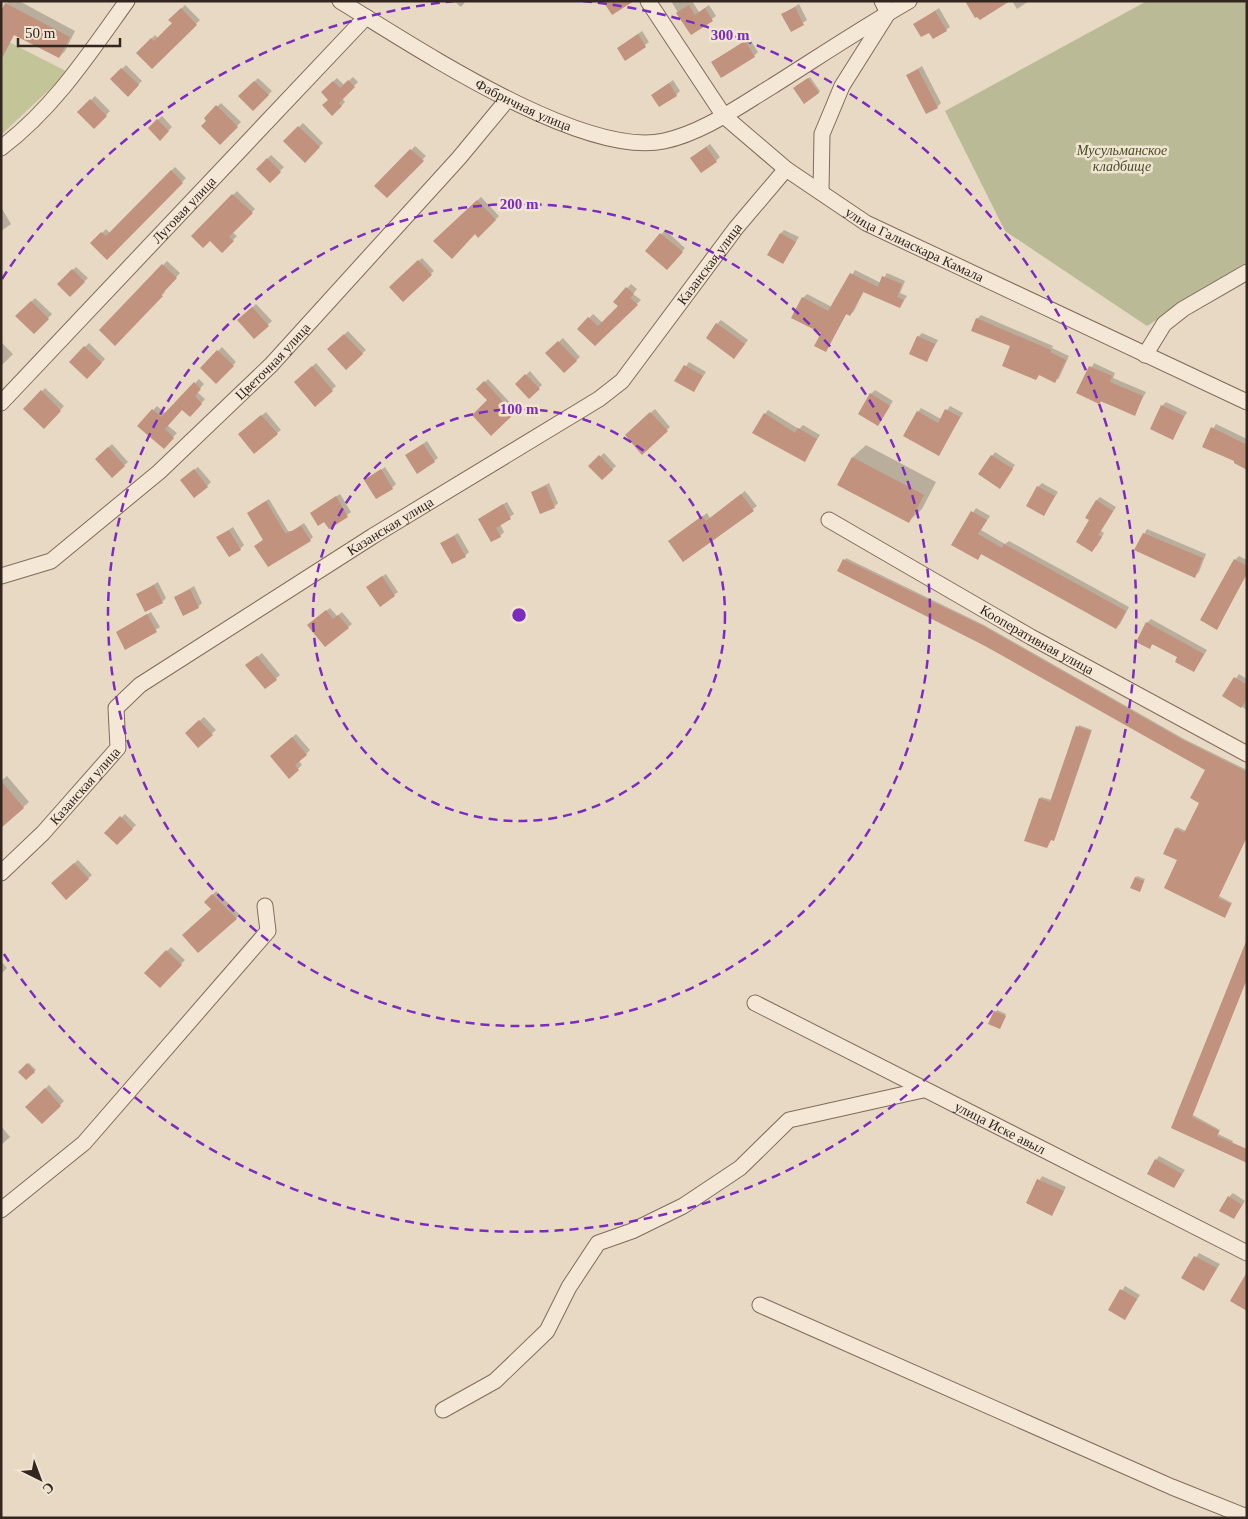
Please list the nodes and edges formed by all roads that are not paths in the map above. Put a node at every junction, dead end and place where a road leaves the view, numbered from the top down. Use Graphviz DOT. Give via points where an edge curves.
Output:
graph roads {
  1 [pos="127,1"];
  2 [pos="340,1"];
  3 [pos="648,1"];
  4 [pos="909,1"];
  5 [pos="885,7"];
  6 [pos="366,17"];
  7 [pos="507,100"];
  8 [pos="724,116"];
  9 [pos="1,148"];
  10 [pos="786,169"];
  11 [pos="821,192"];
  12 [pos="1247,272"];
  13 [pos="1145,355"];
  14 [pos="1247,402"];
  15 [pos="1,403"];
  16 [pos="829,520"];
  17 [pos="1,576"];
  18 [pos="1247,754"];
  19 [pos="1,873"];
  20 [pos="265,906"];
  21 [pos="754,1003"];
  22 [pos="923,1090"];
  23 [pos="1,1210"];
  24 [pos="1247,1253"];
  25 [pos="760,1306"];
  26 [pos="443,1410"];
  27 [pos="1247,1517"];
  1 -- 9 [label="street" via="70,82"];
  2 -- 6 [label="street, Фабричная улица"];
  3 -- 8 [label="street, улица Галиаскара Камала"];
  4 -- 5 [label="street"];
  5 -- 8 [label="street"];
  5 -- 11 [label="street" via="842,86 822,134"];
  6 -- 7 [label="street, Фабричная улица"];
  6 -- 15 [label="street, Луговая улица"];
  7 -- 8 [label="street, Фабричная улица" via="590,133 640,143 662,142 683,136"];
  7 -- 17 [label="street, Цветочная улица" via="459,158 271,366 159,472 51,561"];
  8 -- 10 [label="street, улица Галиаскара Камала"];
  10 -- 11 [label="street, улица Галиаскара Камала"];
  10 -- 19 [label="street, Казанская улица" via="736,228 622,381 599,399 373,536 140,685 116,708 118,748 43,833"];
  11 -- 13 [label="street, улица Галиаскара Камала" via="866,224"];
  12 -- 13 [label="street" via="1183,309 1164,324"];
  13 -- 14 [label="street, улица Галиаскара Камала"];
  16 -- 18 [label="street, Кооперативная улица" via="1031,637"];
  20 -- 23 [label="street" via="268,931 90,1136"];
  21 -- 22 [label="street, улица Иске авыл"];
  22 -- 24 [label="street, улица Иске авыл"];
  22 -- 26 [label="street" via="788,1120 740,1168 683,1206 632,1231 598,1243 569,1287 547,1331 496,1381"];
  25 -- 27 [label="street"];
}
